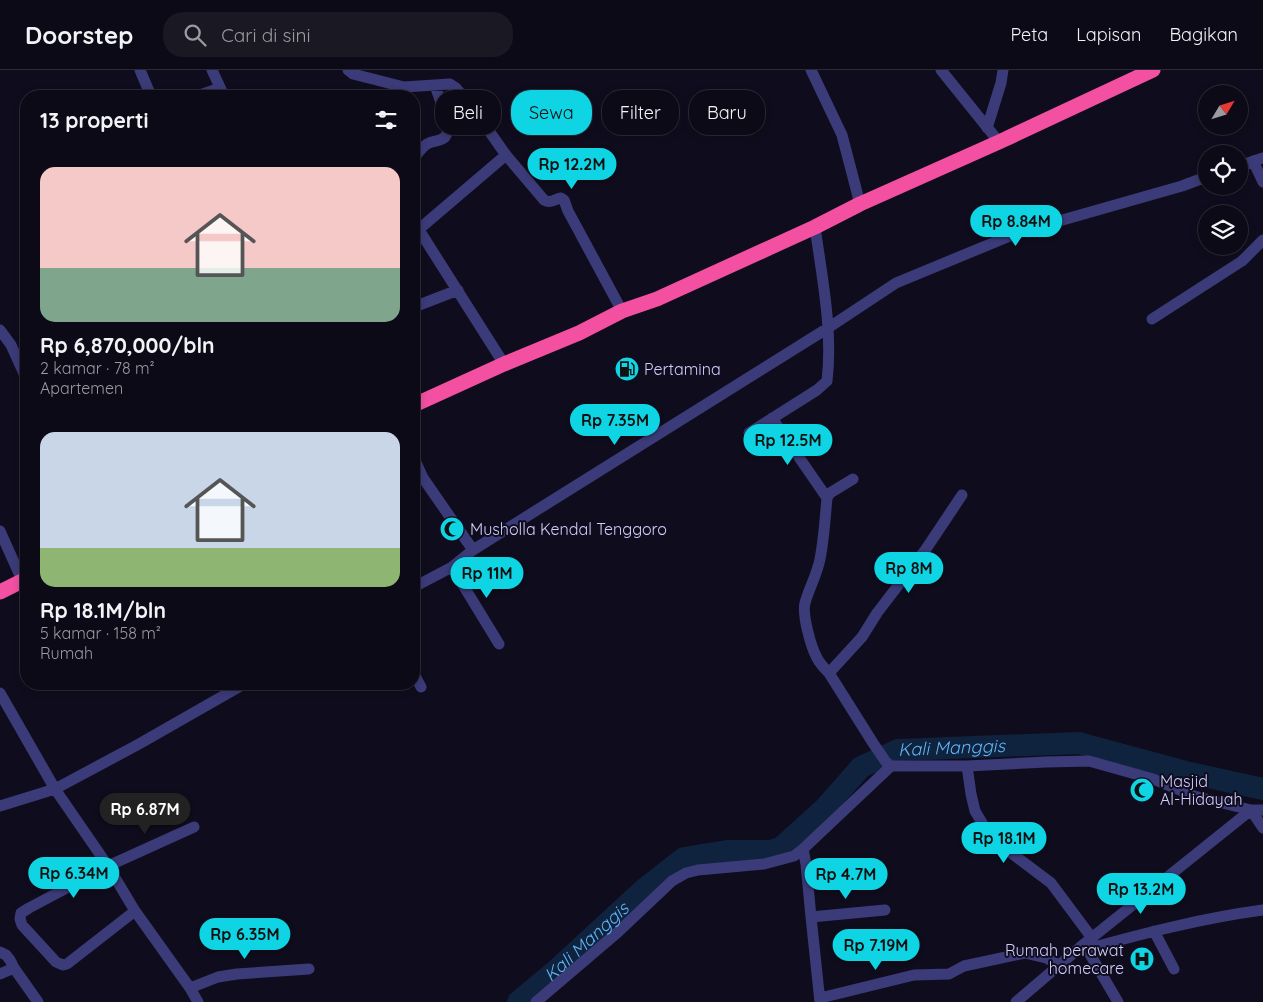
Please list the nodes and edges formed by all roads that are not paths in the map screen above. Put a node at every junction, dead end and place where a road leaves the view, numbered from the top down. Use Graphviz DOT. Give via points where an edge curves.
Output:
graph roads {
  1 [pos="140,70"];
  2 [pos="212,70"];
  3 [pos="348,70"];
  4 [pos="811,70"];
  5 [pos="941,70"];
  6 [pos="1003,70"];
  7 [pos="1153,70"];
  8 [pos="435,85"];
  9 [pos="148,90"];
  10 [pos="221,90"];
  11 [pos="987,128"];
  12 [pos="999,142"];
  13 [pos="420,152"];
  14 [pos="506,155"];
  15 [pos="1258,160"];
  16 [pos="1198,180"];
  17 [pos="1263,182"];
  18 [pos="860,204"];
  19 [pos="420,223"];
  20 [pos="815,227"];
  21 [pos="420,232"];
  22 [pos="1263,240"];
  23 [pos="458,290"];
  24 [pos="420,305"];
  25 [pos="622,311"];
  26 [pos="1152,319"];
  27 [pos="828,328"];
  28 [pos="0,330"];
  29 [pos="504,364"];
  30 [pos="20,365"];
  31 [pos="420,402"];
  32 [pos="772,418"];
  33 [pos="749,433"];
  34 [pos="420,471"];
  35 [pos="853,479"];
  36 [pos="962,495"];
  37 [pos="827,498"];
  38 [pos="0,531"];
  39 [pos="474,550"];
  40 [pos="452,567"];
  41 [pos="20,572"];
  42 [pos="20,582"];
  43 [pos="420,584"];
  44 [pos="0,592"];
  45 [pos="499,644"];
  46 [pos="830,672"];
  47 [pos="234,690"];
  48 [pos="0,693"];
  49 [pos="888,764"];
  50 [pos="967,766"];
  51 [pos="55,789"];
  52 [pos="0,806"];
  53 [pos="1251,810"];
  54 [pos="1263,810"];
  55 [pos="194,827"];
  56 [pos="1263,828"];
  57 [pos="803,849"];
  58 [pos="108,866"];
  59 [pos="885,910"];
  60 [pos="1263,910"];
  61 [pos="135,911"];
  62 [pos="811,917"];
  63 [pos="1154,931"];
  64 [pos="1087,944"];
  65 [pos="0,952"];
  66 [pos="1059,965"];
  67 [pos="14,968"];
  68 [pos="309,968"];
  69 [pos="1174,969"];
  70 [pos="0,974"];
  71 [pos="190,988"];
  72 [pos="820,1000"];
  73 [pos="38,1002"];
  74 [pos="198,1002"];
  75 [pos="536,1002"];
  76 [pos="1016,1002"];
  77 [pos="1118,1002"];
  1 -- 9 [label="street"];
  2 -- 10 [label="street"];
  3 -- 8 [label="street" via="404,87"];
  4 -- 18 [label="street" via="842,135"];
  5 -- 11 [label="street"];
  6 -- 11 [label="street"];
  7 -- 12 [label="highway"];
  8 -- 13 [label="street" via="448,132"];
  8 -- 14 [label="street" via="450,84 456,88"];
  11 -- 12 [label="street"];
  12 -- 18 [label="highway"];
  14 -- 19 [label="street"];
  14 -- 25 [label="street" via="544,200 564,200"];
  15 -- 17 [label="street"];
  16 -- 27 [label="street" via="1017,233 896,283"];
  18 -- 20 [label="highway"];
  20 -- 25 [label="highway"];
  20 -- 27 [label="street"];
  21 -- 23 [label="street"];
  22 -- 26 [label="street" via="1242,261"];
  23 -- 24 [label="street"];
  23 -- 29 [label="street"];
  25 -- 29 [label="highway"];
  27 -- 32 [label="street" via="827,381"];
  27 -- 39 [label="street"];
  28 -- 30 [label="street"];
  29 -- 31 [label="highway"];
  32 -- 33 [label="street"];
  32 -- 37 [label="street"];
  34 -- 39 [label="street"];
  35 -- 37 [label="street"];
  36 -- 46 [label="street" via="862,637"];
  37 -- 46 [label="street" via="819,563 804,616 816,657"];
  38 -- 41 [label="street"];
  39 -- 40 [label="street"];
  40 -- 43 [label="street"];
  40 -- 45 [label="street"];
  42 -- 44 [label="highway"];
  46 -- 49 [label="street"];
  47 -- 51 [label="street"];
  48 -- 51 [label="street"];
  49 -- 50 [label="street"];
  49 -- 57 [label="street"];
  50 -- 53 [label="street" via="1089,761 1152,779 1194,796"];
  50 -- 64 [label="street" via="975,811 984,826 998,843 1051,883"];
  51 -- 52 [label="street"];
  51 -- 58 [label="street"];
  53 -- 54 [label="street"];
  53 -- 56 [label="street"];
  53 -- 64 [label="street"];
  55 -- 58 [label="street"];
  57 -- 62 [label="street"];
  57 -- 75 [label="street" via="794,856 764,864 698,870 672,881"];
  58 -- 61 [label="street"];
  58 -- 61 [label="street" via="28,908 21,913 22,925 56,962 63,965"];
  59 -- 62 [label="street"];
  60 -- 63 [label="street"];
  61 -- 71 [label="street"];
  62 -- 72 [label="street"];
  63 -- 64 [label="street"];
  63 -- 69 [label="street"];
  64 -- 66 [label="street"];
  64 -- 77 [label="street"];
  65 -- 67 [label="street" via="6,955"];
  66 -- 72 [label="street" via="1026,953 964,966 949,974 914,975"];
  66 -- 76 [label="street"];
  67 -- 70 [label="street"];
  67 -- 73 [label="street"];
  68 -- 71 [label="street" via="218,977"];
  71 -- 74 [label="street"];
}
